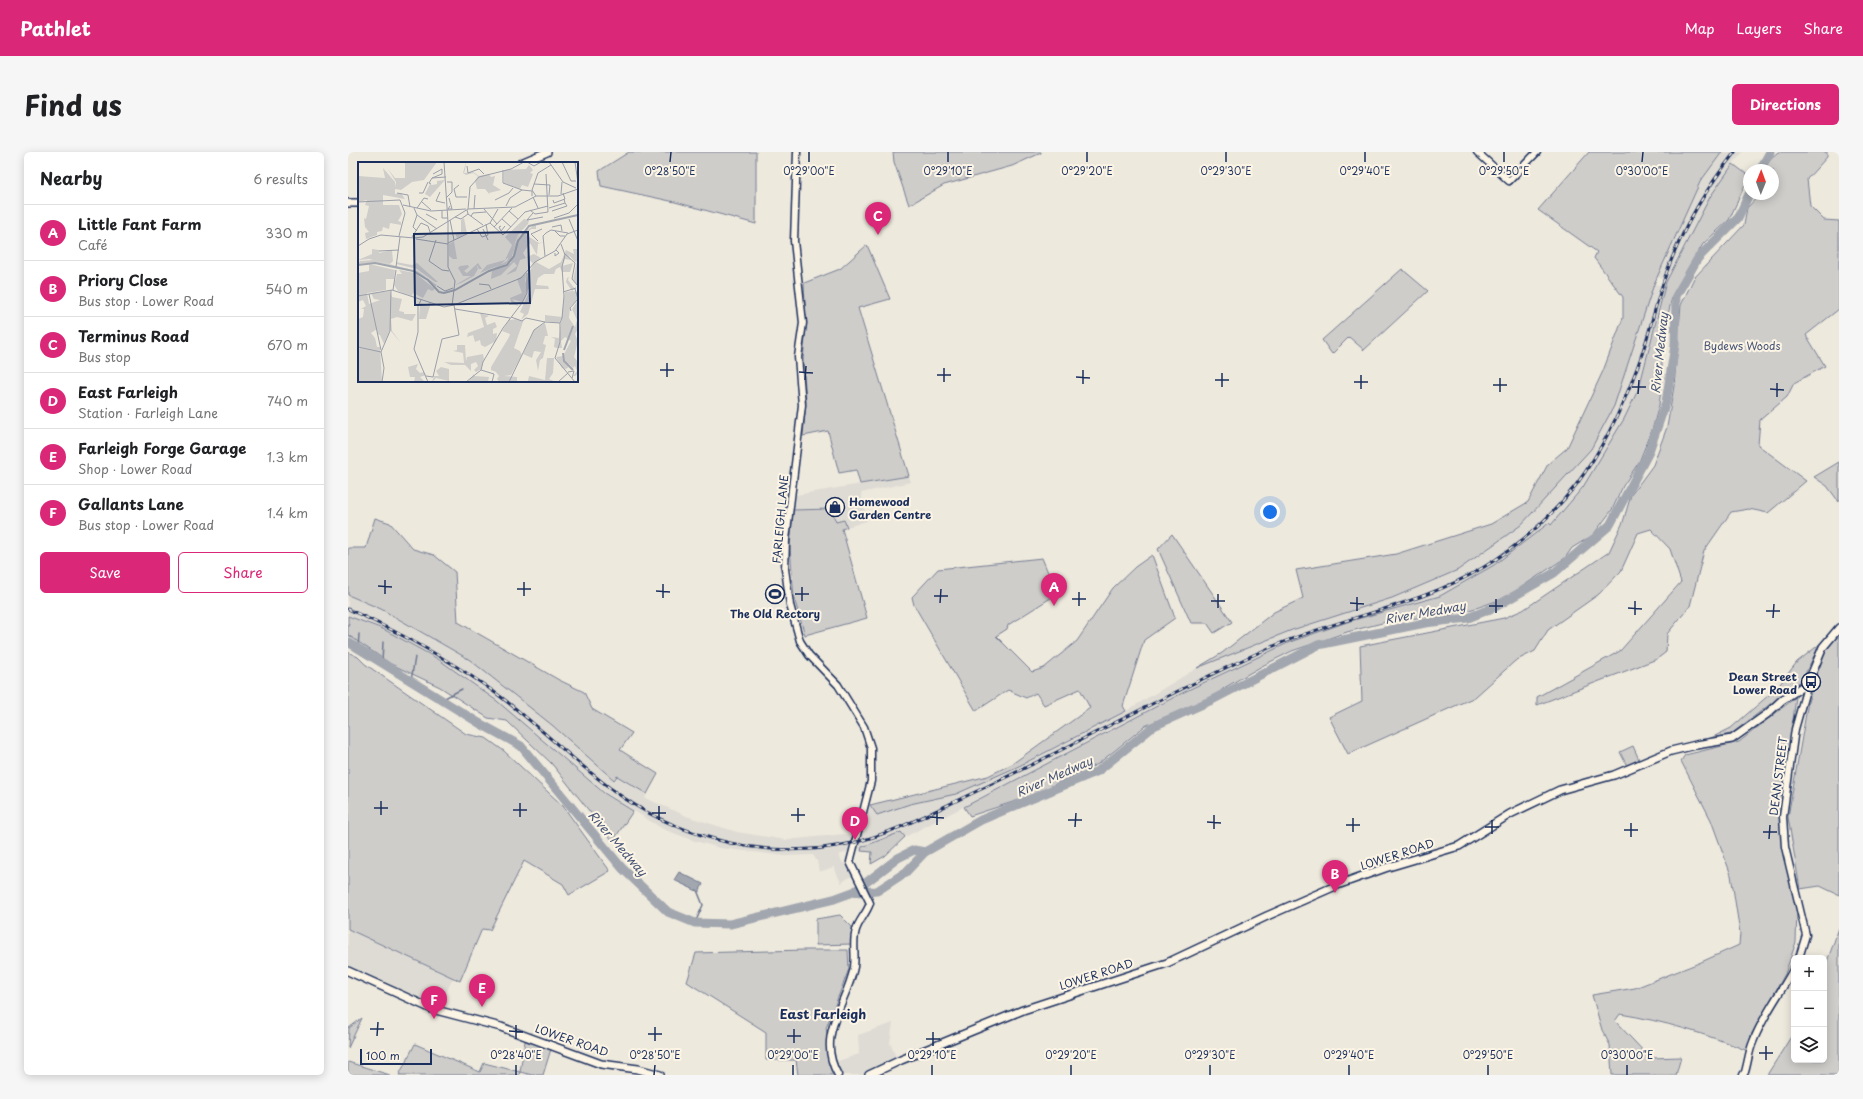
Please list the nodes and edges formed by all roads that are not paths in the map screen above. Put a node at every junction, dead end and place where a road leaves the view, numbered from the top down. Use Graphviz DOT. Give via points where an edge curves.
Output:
graph roads {
  1 [pos="547,152"];
  2 [pos="797,152"];
  3 [pos="1477,152"];
  4 [pos="1537,152"];
  5 [pos="524,162"];
  6 [pos="1839,628"];
  7 [pos="1808,684"];
  8 [pos="1801,955"];
  9 [pos="348,971"];
  10 [pos="1791,974"];
  11 [pos="660,1075"];
  12 [pos="838,1075"];
  13 [pos="869,1075"];
  14 [pos="1743,1075"];
  1 -- 5 [label="main road"];
  2 -- 12 [label="street, FARLEIGH LANE" via="794,241 802,323 798,357 802,406 786,540 785,569 790,605 800,641 809,655 838,685 864,727 871,748 871,781 850,859 869,905 856,929 854,967 832,1024 830,1042"];
  3 -- 4 [label="street" via="1509,182"];
  6 -- 7 [label="main road, DEAN STREET" via="1824,647"];
  7 -- 8 [label="street, DEAN STREET" via="1795,729 1783,817 1785,847 1806,935"];
  7 -- 13 [label="main road, LOWER ROAD" via="1782,700 1732,739 1671,751 1614,775 1560,790 1510,814 1459,846 1340,884 1167,963 1023,1010"];
  9 -- 11 [label="main road, LOWER ROAD" via="432,1009 501,1027 601,1064"];
  10 -- 14 [label="street" via="1752,1042"];
}
